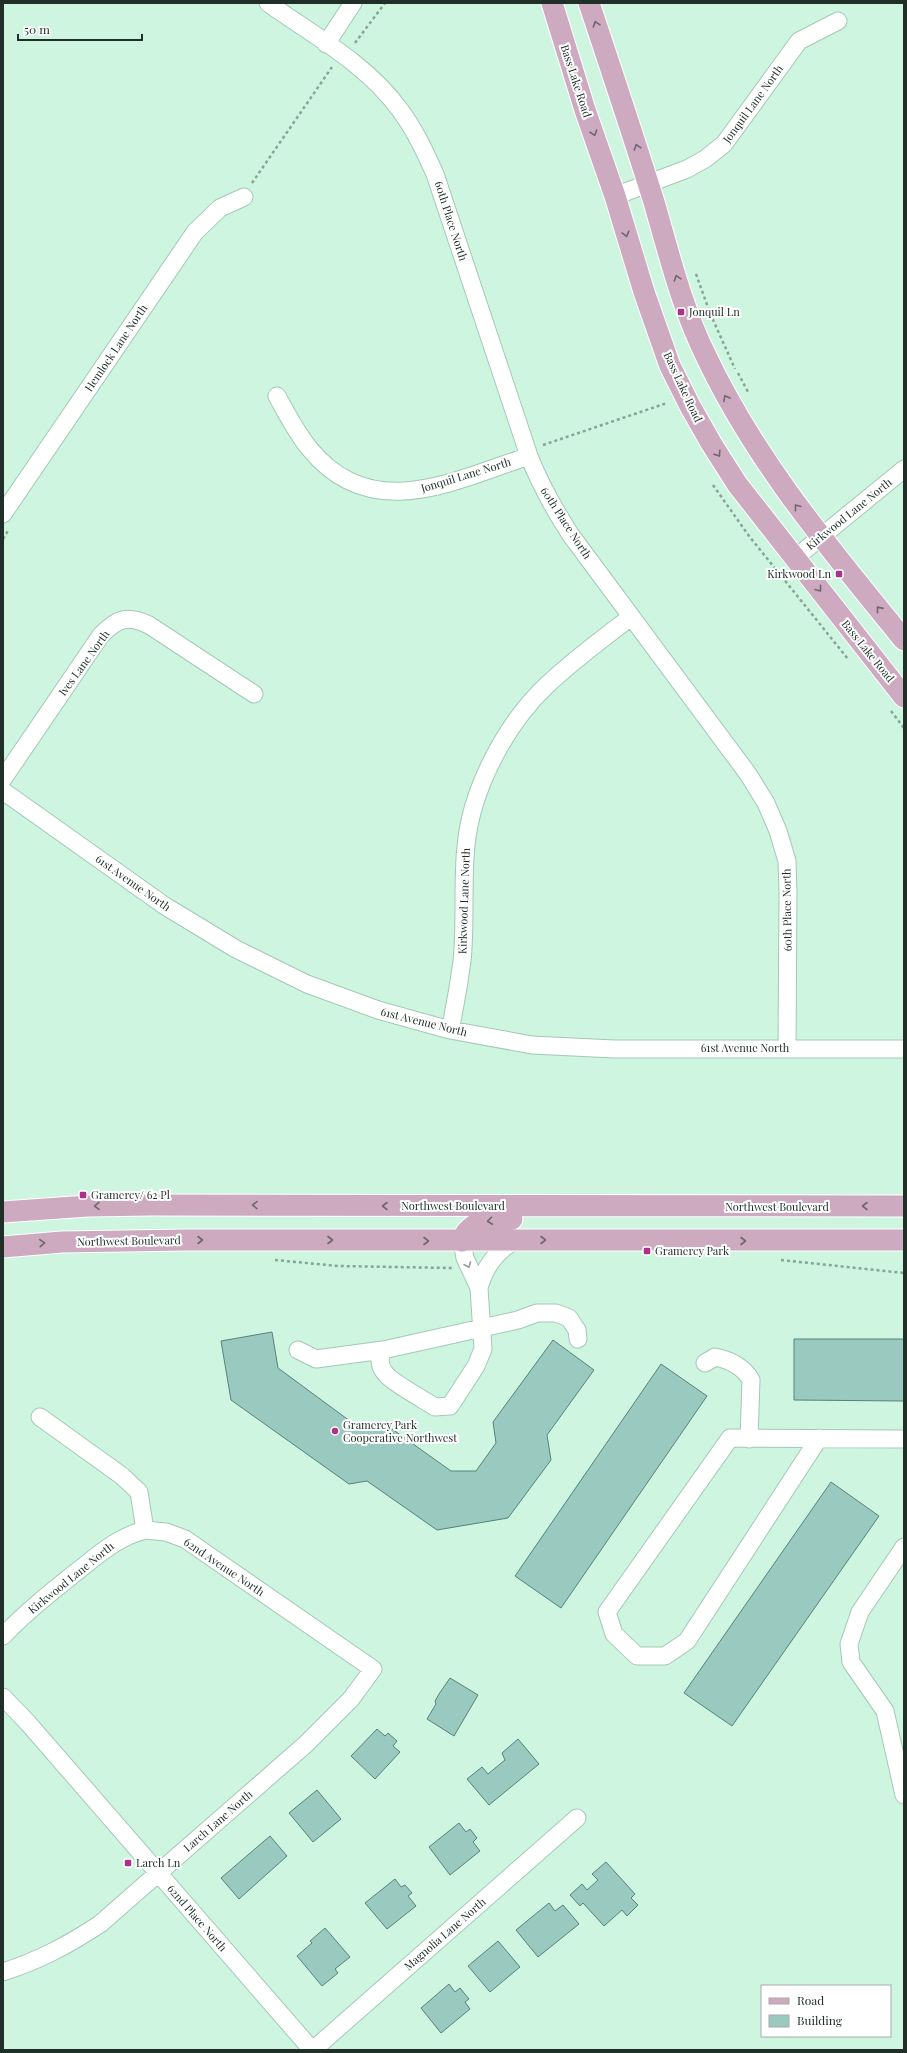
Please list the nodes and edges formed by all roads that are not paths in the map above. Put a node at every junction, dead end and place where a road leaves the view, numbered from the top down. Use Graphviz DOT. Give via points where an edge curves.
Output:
graph roads {
  1 [pos="268,3"];
  2 [pos="353,3"];
  3 [pos="552,3"];
  4 [pos="589,3"];
  5 [pos="838,21"];
  6 [pos="326,44"];
  7 [pos="648,185"];
  8 [pos="244,196"];
  9 [pos="615,196"];
  10 [pos="277,396"];
  11 [pos="529,456"];
  12 [pos="904,470"];
  13 [pos="3,514"];
  14 [pos="821,538"];
  15 [pos="794,559"];
  16 [pos="631,617"];
  17 [pos="904,640"];
  18 [pos="254,694"];
  19 [pos="904,697"];
  20 [pos="3,779"];
  21 [pos="3,792"];
  22 [pos="450,1030"];
  23 [pos="787,1048"];
  24 [pos="904,1049"];
  25 [pos="904,1206"];
  26 [pos="765,1207"];
  27 [pos="3,1212"];
  28 [pos="515,1240"];
  29 [pos="904,1240"];
  30 [pos="462,1241"];
  31 [pos="3,1247"];
  32 [pos="479,1288"];
  33 [pos="483,1327"];
  34 [pos="578,1340"];
  35 [pos="298,1350"];
  36 [pos="383,1350"];
  37 [pos="705,1363"];
  38 [pos="40,1417"];
  39 [pos="749,1438"];
  40 [pos="819,1438"];
  41 [pos="904,1438"];
  42 [pos="145,1530"];
  43 [pos="904,1547"];
  44 [pos="3,1636"];
  45 [pos="373,1669"];
  46 [pos="3,1697"];
  47 [pos="904,1795"];
  48 [pos="577,1818"];
  49 [pos="158,1873"];
  50 [pos="3,1972"];
  51 [pos="312,2050"];
  1 -- 6 [label="street, 60th Place North"];
  2 -- 6 [label="street"];
  3 -- 9 [label="main road, Bass Lake Road, one-way"];
  7 -- 4 [label="main road, one-way"];
  5 -- 7 [label="street, Jonquil Lane North" via="799,41 724,144 687,169"];
  6 -- 11 [label="street, 60th Place North" via="375,82 400,109 420,141 435,174"];
  7 -- 9 [label="street, Jonquil Lane North"];
  14 -- 7 [label="main road, one-way" via="764,461 725,396 687,312"];
  8 -- 13 [label="street, Hemlock Lane North" via="220,208 195,232"];
  9 -- 15 [label="main road, Bass Lake Road, one-way" via="670,366 711,443 737,484"];
  10 -- 11 [label="street, Jonquil Lane North" via="308,448 326,466 350,482 377,490 403,492 431,489"];
  11 -- 16 [label="street, 60th Place North" via="553,507"];
  12 -- 14 [label="street, Kirkwood Lane North"];
  14 -- 15 [label="street, Kirkwood Lane North"];
  17 -- 14 [label="main road, one-way"];
  15 -- 19 [label="main road, Bass Lake Road, one-way"];
  16 -- 22 [label="street, Kirkwood Lane North" via="578,657 544,687 516,720 492,761 476,798 466,844 462,960"];
  16 -- 23 [label="street, 60th Place North" via="748,774 766,802 778,831 786,861 788,892"];
  18 -- 20 [label="street, Ives Lane North" via="149,625 134,619 124,619 112,624 101,635"];
  21 -- 22 [label="street, 61st Avenue North" via="165,906 236,949 307,984 364,1005"];
  22 -- 23 [label="street, 61st Avenue North" via="532,1045 599,1048"];
  23 -- 24 [label="street, 61st Avenue North"];
  25 -- 26 [label="main road, Northwest Boulevard, one-way"];
  26 -- 27 [label="main road, Northwest Boulevard, one-way" via="151,1205"];
  26 -- 30 [label="main road, one-way" via="726,1220 487,1220 470,1228"];
  28 -- 29 [label="main road, Northwest Boulevard, one-way"];
  28 -- 30 [label="main road, Northwest Boulevard"];
  28 -- 32 [label="street" via="503,1247 490,1262"];
  31 -- 30 [label="main road, Northwest Boulevard, one-way" via="101,1241"];
  30 -- 32 [label="street, one-way" via="465,1258"];
  32 -- 33 [label="street"];
  33 -- 34 [label="street" via="518,1320 537,1313 556,1313 569,1318 577,1330"];
  33 -- 36 [label="street"];
  33 -- 36 [label="street" via="483,1349 476,1366 450,1406 444,1408 435,1407 385,1374 380,1365"];
  35 -- 36 [label="street" via="316,1359"];
  37 -- 39 [label="street" via="715,1357 727,1359 747,1372 750,1380"];
  38 -- 42 [label="street" via="122,1476 139,1492"];
  39 -- 40 [label="street"];
  39 -- 40 [label="street" via="730,1438 607,1612 614,1634 637,1656 665,1656 687,1641"];
  40 -- 41 [label="street"];
  42 -- 44 [label="street, Kirkwood Lane North" via="130,1534 105,1549 42,1600"];
  42 -- 45 [label="street, 62nd Avenue North" via="166,1532 185,1539"];
  43 -- 47 [label="street" via="860,1612 849,1644 851,1662 885,1711"];
  45 -- 49 [label="street, Larch Lane North" via="351,1699 306,1744"];
  46 -- 49 [label="street, 62nd Place North"];
  48 -- 51 [label="street, Magnolia Lane North"];
  49 -- 50 [label="street, Larch Lane North" via="100,1924 70,1944 35,1961"];
  49 -- 51 [label="street, 62nd Place North"];
}
